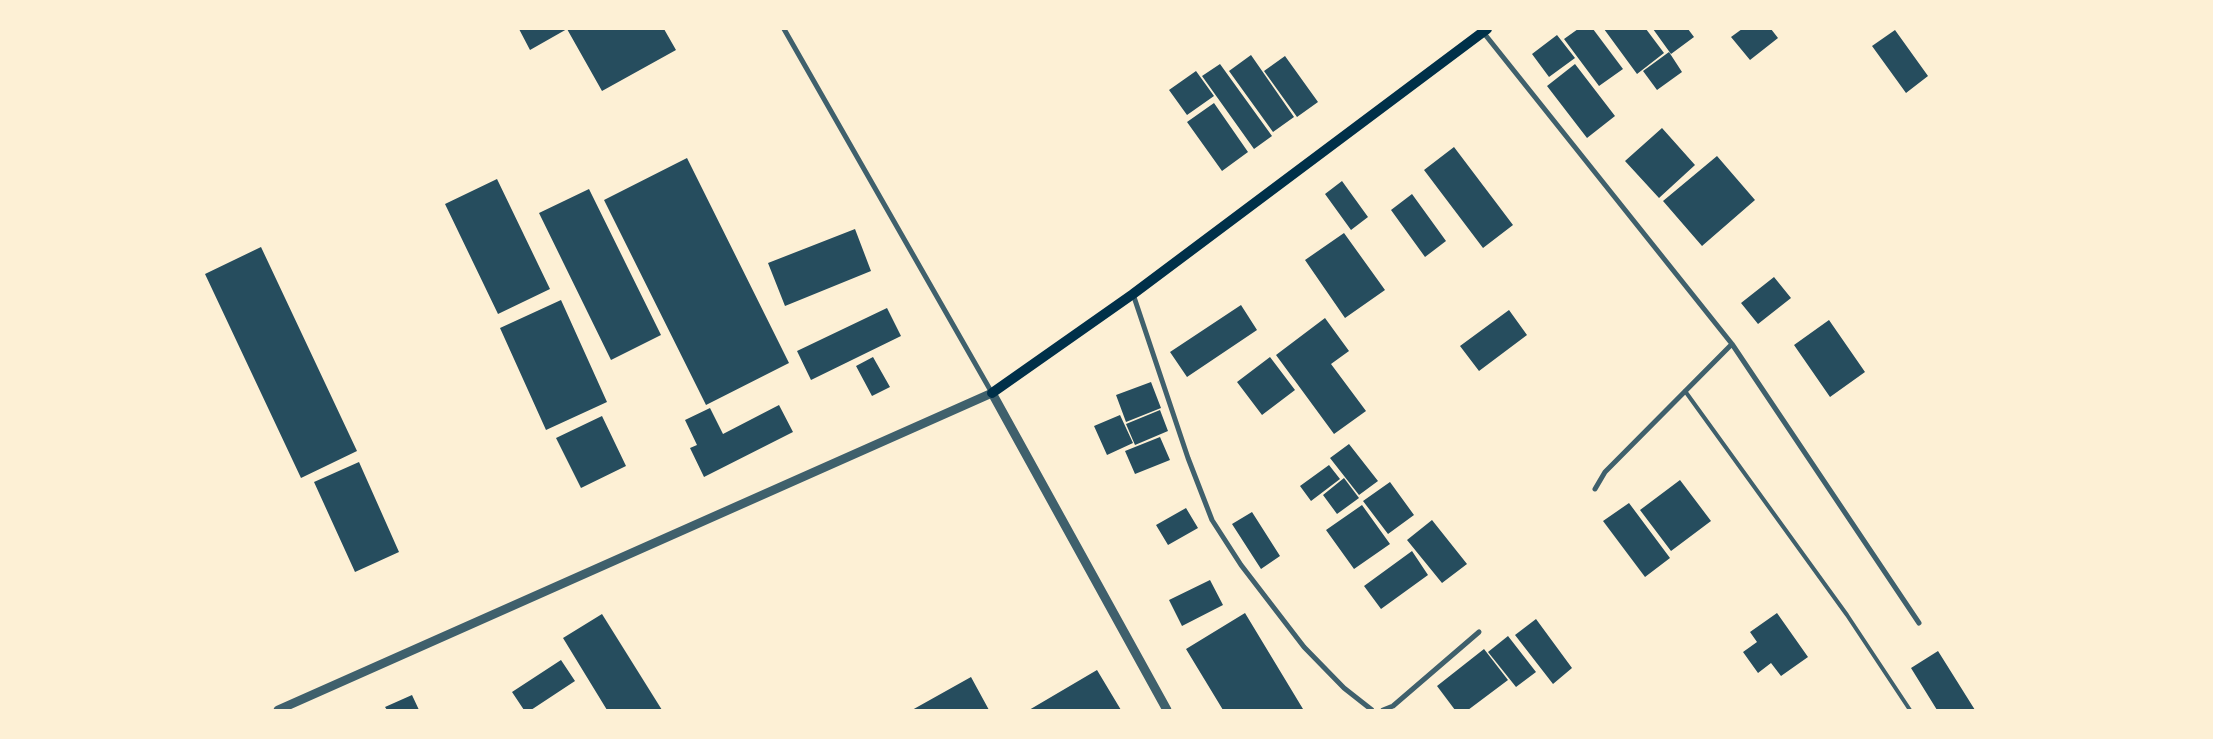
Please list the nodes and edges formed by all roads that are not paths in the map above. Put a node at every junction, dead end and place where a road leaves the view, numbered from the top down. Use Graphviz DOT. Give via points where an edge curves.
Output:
graph roads {
  1 [pos="784,29"];
  2 [pos="1485,30"];
  3 [pos="1132,294"];
  4 [pos="1732,344"];
  5 [pos="1685,391"];
  6 [pos="992,393"];
  7 [pos="1595,489"];
  8 [pos="1918,623"];
  9 [pos="1479,632"];
  10 [pos="283,709"];
  11 [pos="1167,710"];
  12 [pos="1372,710"];
  13 [pos="1383,710"];
  14 [pos="1910,710"];
  1 -- 6 [label="street"];
  2 -- 3 [label="main road"];
  2 -- 4 [label="street"];
  3 -- 6 [label="main road"];
  3 -- 12 [label="street" via="1212,520 1241,565 1304,647 1344,688"];
  4 -- 5 [label="street"];
  4 -- 8 [label="street"];
  5 -- 7 [label="street" via="1605,472"];
  5 -- 14 [label="lane" via="1847,615"];
  6 -- 10 [label="street"];
  6 -- 11 [label="street"];
  9 -- 13 [label="street" via="1393,706"];
}
